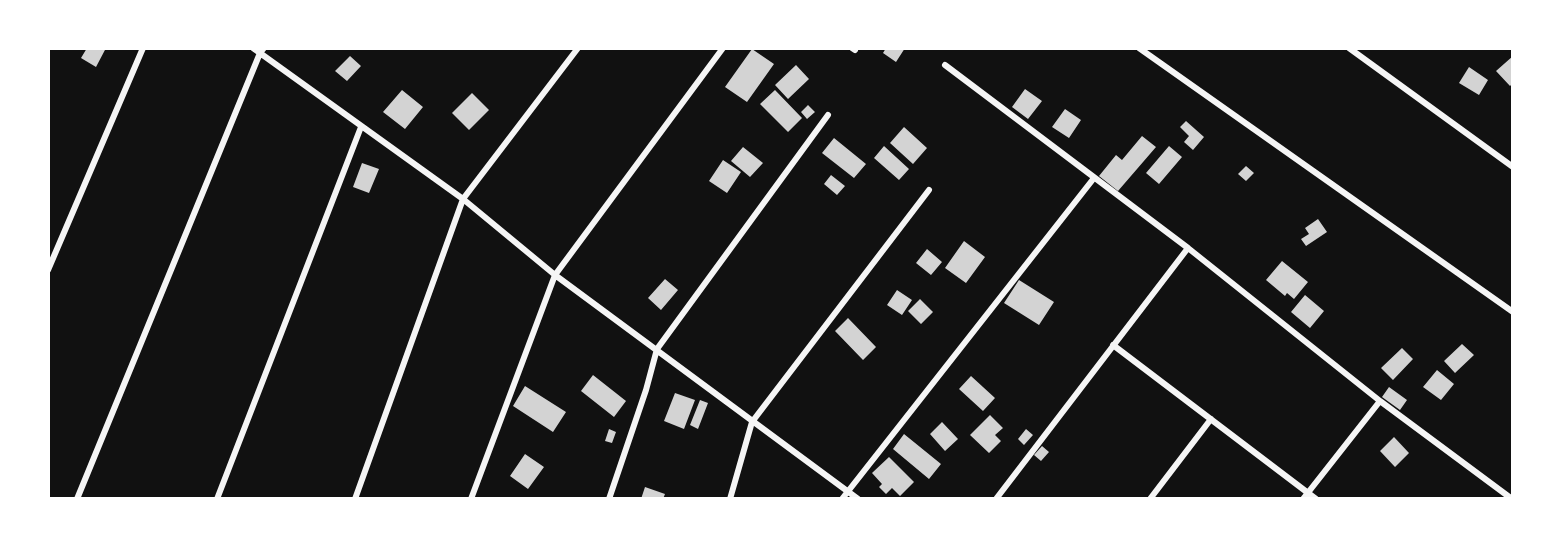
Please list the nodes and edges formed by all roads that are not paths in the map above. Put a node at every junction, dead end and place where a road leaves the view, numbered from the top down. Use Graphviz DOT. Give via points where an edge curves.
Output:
graph roads {
  1 [pos="143,48"];
  2 [pos="254,48"];
  3 [pos="578,48"];
  4 [pos="723,48"];
  5 [pos="1139,48"];
  6 [pos="1349,48"];
  7 [pos="262,51"];
  8 [pos="945,65"];
  9 [pos="828,116"];
  10 [pos="361,127"];
  11 [pos="1513,167"];
  12 [pos="1094,178"];
  13 [pos="929,190"];
  14 [pos="463,199"];
  15 [pos="1188,248"];
  16 [pos="48,270"];
  17 [pos="555,275"];
  18 [pos="1513,312"];
  19 [pos="1113,345"];
  20 [pos="657,349"];
  21 [pos="1380,401"];
  22 [pos="1211,419"];
  23 [pos="752,422"];
  24 [pos="847,491"];
  25 [pos="1308,493"];
  26 [pos="77,499"];
  27 [pos="217,499"];
  28 [pos="355,499"];
  29 [pos="471,499"];
  30 [pos="609,499"];
  31 [pos="730,499"];
  32 [pos="842,499"];
  33 [pos="858,499"];
  34 [pos="996,499"];
  35 [pos="1150,499"];
  36 [pos="1303,499"];
  37 [pos="1316,499"];
  38 [pos="1512,499"];
  1 -- 16 [label="street"];
  2 -- 7 [label="street"];
  3 -- 14 [label="street"];
  4 -- 17 [label="street"];
  5 -- 18 [label="street"];
  6 -- 11 [label="street"];
  7 -- 10 [label="street"];
  7 -- 26 [label="street"];
  8 -- 12 [label="street"];
  9 -- 20 [label="street"];
  10 -- 14 [label="street"];
  10 -- 27 [label="street"];
  12 -- 15 [label="street"];
  12 -- 24 [label="street"];
  13 -- 23 [label="street"];
  14 -- 17 [label="street"];
  14 -- 28 [label="street"];
  15 -- 19 [label="street"];
  15 -- 21 [label="street"];
  17 -- 20 [label="street"];
  17 -- 29 [label="street"];
  19 -- 22 [label="street"];
  19 -- 34 [label="street"];
  20 -- 23 [label="street"];
  20 -- 30 [label="street"];
  21 -- 25 [label="street"];
  21 -- 38 [label="street"];
  22 -- 25 [label="street"];
  22 -- 35 [label="street"];
  23 -- 24 [label="street"];
  23 -- 31 [label="street"];
  24 -- 32 [label="street"];
  24 -- 33 [label="street"];
  25 -- 36 [label="street"];
  25 -- 37 [label="street"];
}
